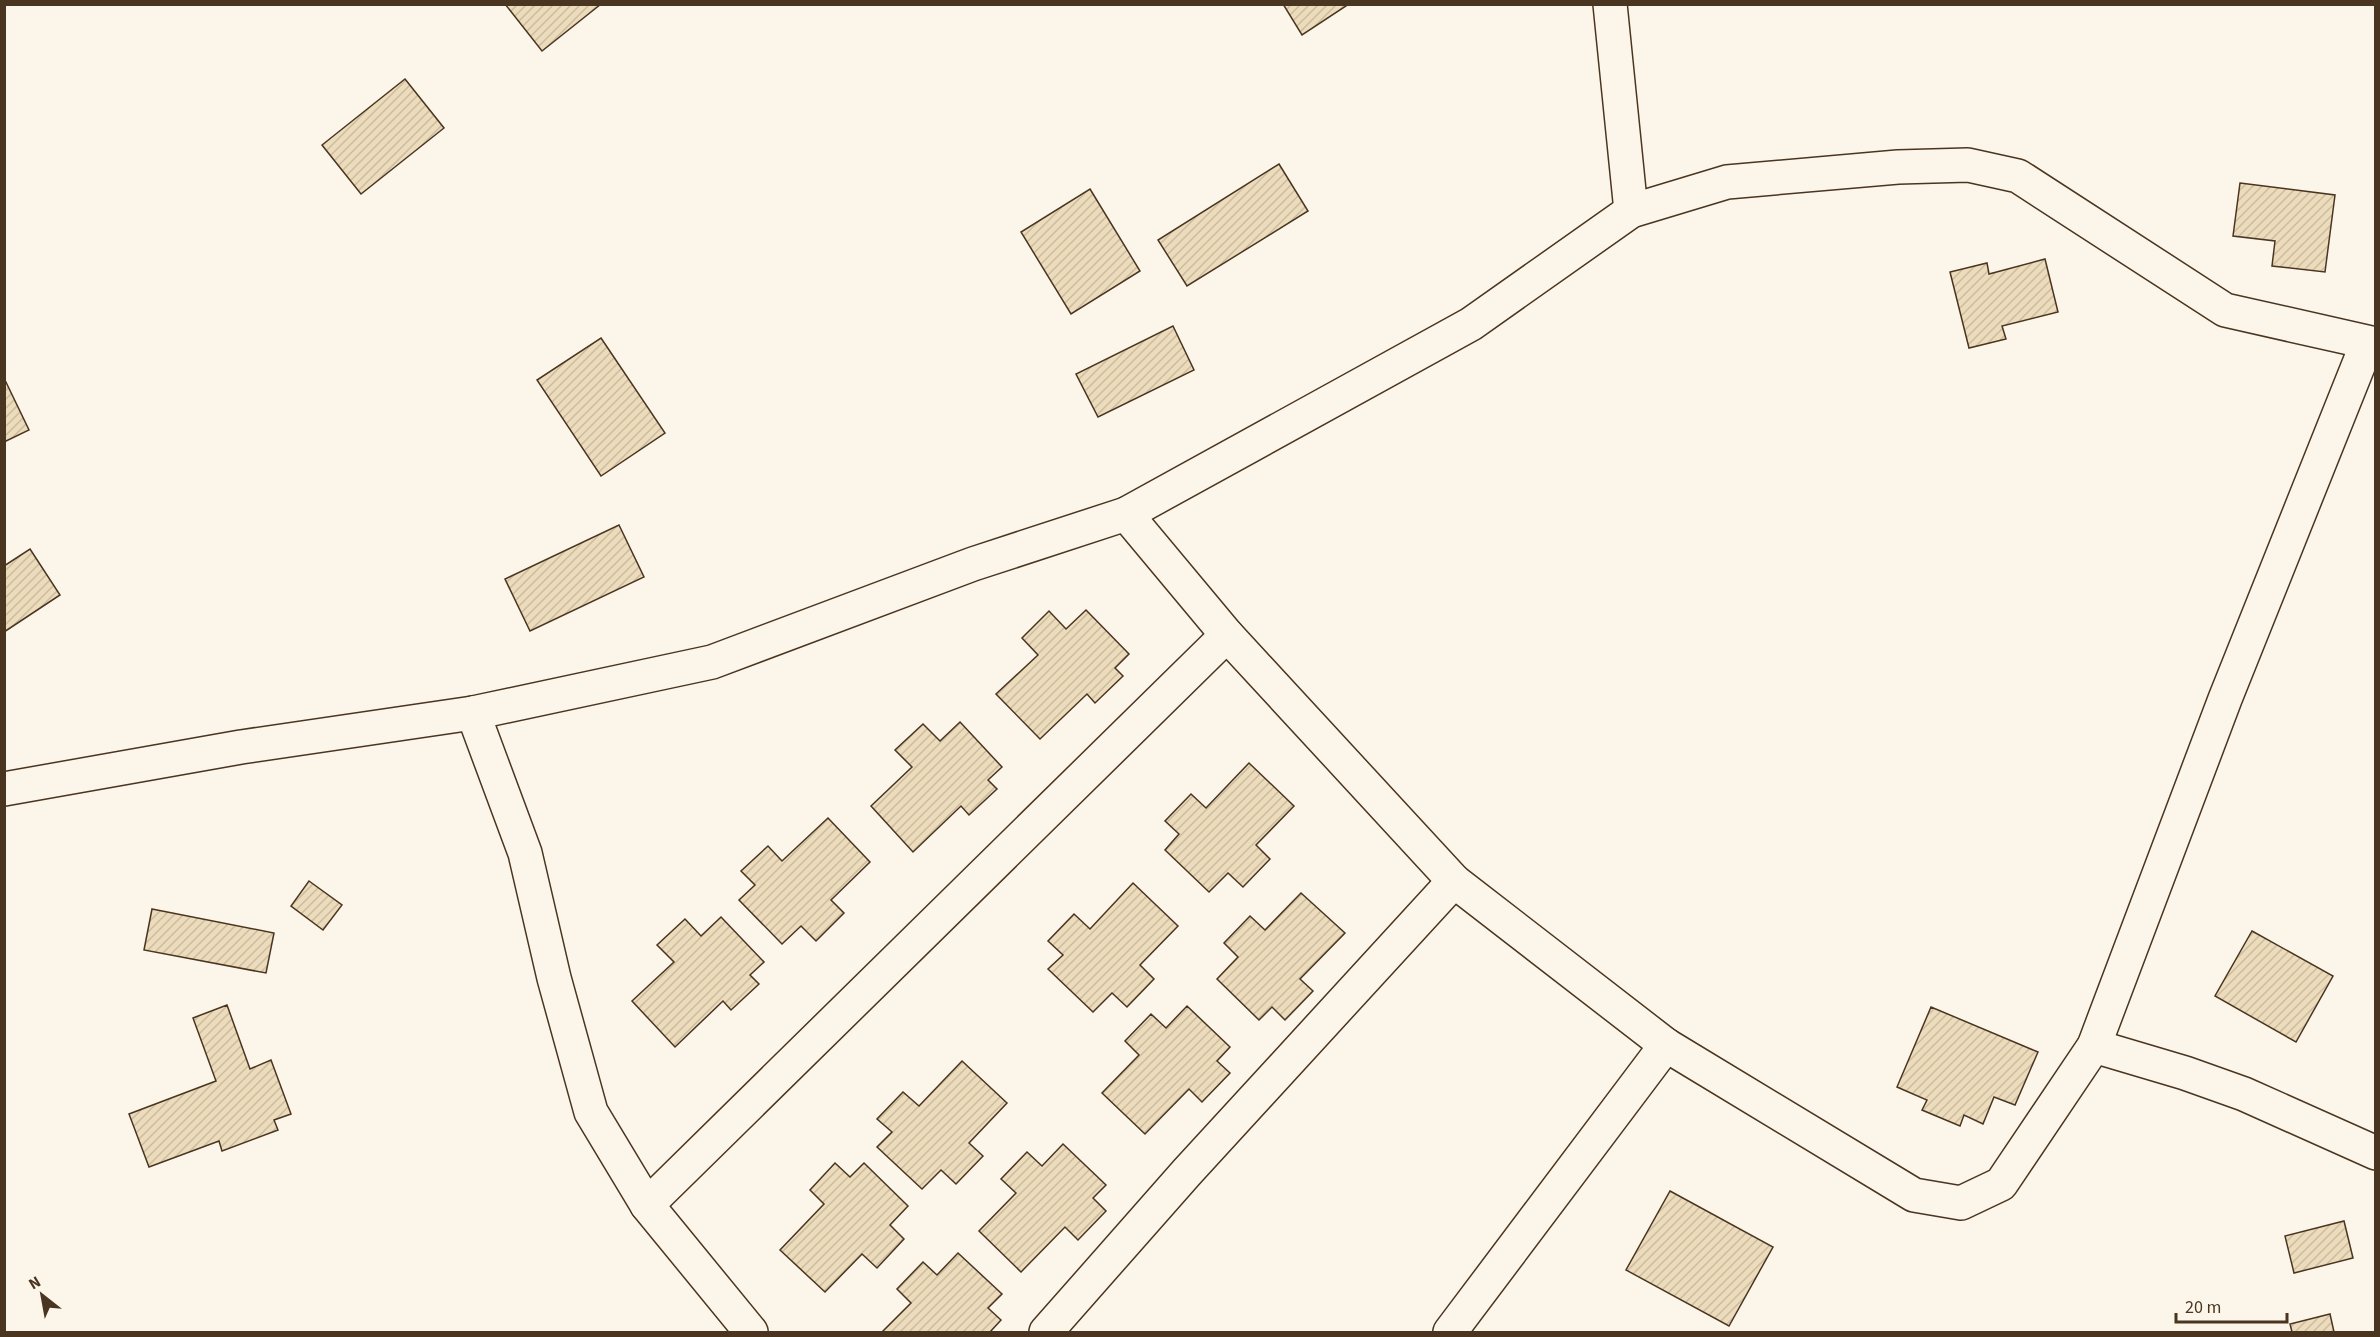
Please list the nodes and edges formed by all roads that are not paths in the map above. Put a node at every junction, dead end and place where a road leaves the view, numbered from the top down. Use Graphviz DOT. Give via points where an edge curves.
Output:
graph roads {
  1 [pos="1610,4"];
  2 [pos="1631,211"];
  3 [pos="2371,344"];
  4 [pos="1126,514"];
  5 [pos="1227,635"];
  6 [pos="473,713"];
  7 [pos="4,789"];
  8 [pos="1454,881"];
  9 [pos="1666,1045"];
  10 [pos="2094,1046"];
  11 [pos="2376,1153"];
  12 [pos="647,1205"];
  13 [pos="751,1332"];
  14 [pos="1046,1332"];
  15 [pos="1450,1332"];
  1 -- 2 [label="street"];
  2 -- 3 [label="street" via="1727,183 1898,167 1968,165 2018,176 2225,310"];
  2 -- 4 [label="street" via="1472,324"];
  3 -- 10 [label="street" via="2225,699"];
  4 -- 5 [label="street"];
  4 -- 6 [label="street" via="973,564 712,662"];
  5 -- 8 [label="street"];
  5 -- 12 [label="street"];
  6 -- 7 [label="street" via="241,747"];
  6 -- 12 [label="street" via="525,853 591,1112"];
  8 -- 9 [label="street"];
  8 -- 14 [label="street"];
  9 -- 10 [label="street" via="1914,1195 1960,1203 2001,1184"];
  9 -- 15 [label="street"];
  10 -- 11 [label="street" via="2244,1094"];
  12 -- 13 [label="street"];
}
